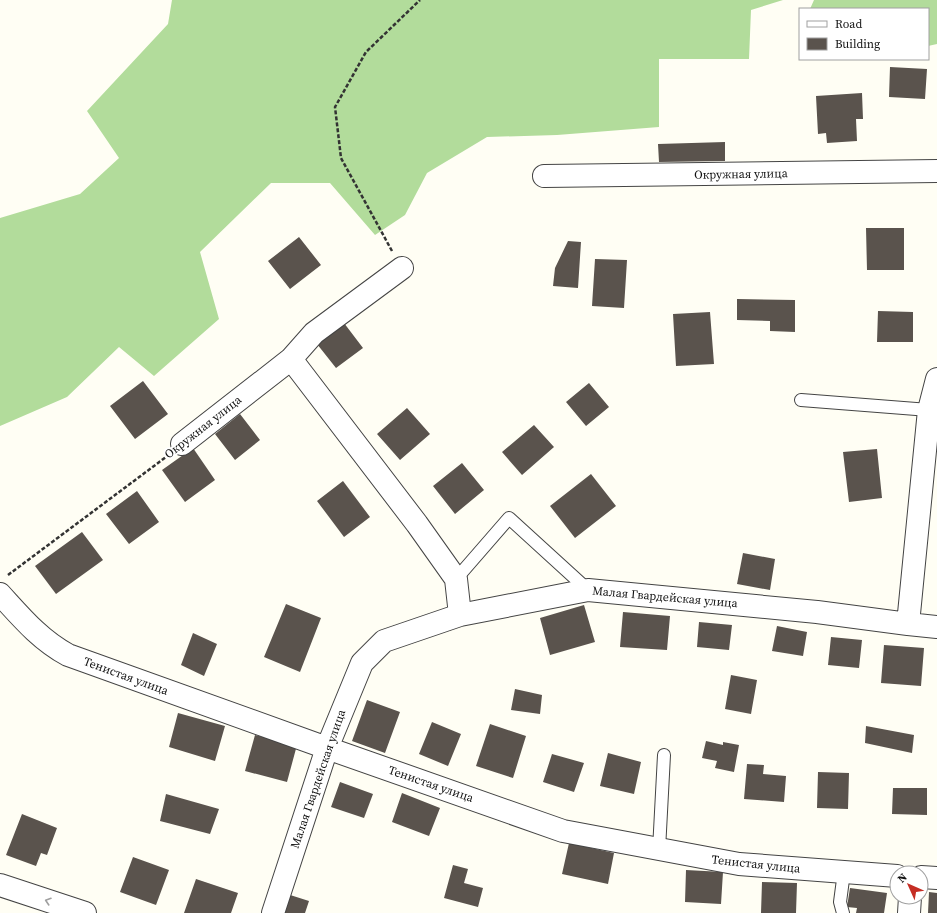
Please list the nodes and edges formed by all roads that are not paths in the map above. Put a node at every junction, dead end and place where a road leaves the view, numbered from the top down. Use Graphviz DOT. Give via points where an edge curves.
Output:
graph roads {
  1 [pos="937,171"];
  2 [pos="544,176"];
  3 [pos="402,268"];
  4 [pos="291,359"];
  5 [pos="937,379"];
  6 [pos="801,400"];
  7 [pos="929,410"];
  8 [pos="182,444"];
  9 [pos="456,579"];
  10 [pos="3,585"];
  11 [pos="588,590"];
  12 [pos="460,616"];
  13 [pos="908,624"];
  14 [pos="937,627"];
  15 [pos="326,748"];
  16 [pos="664,755"];
  17 [pos="659,850"];
  18 [pos="844,872"];
  19 [pos="889,875"];
  20 [pos="0,885"];
  21 [pos="85,913"];
  22 [pos="273,913"];
  23 [pos="843,913"];
  1 -- 2 [label="street, Окружная улица"];
  3 -- 4 [label="street, Окружная улица" via="314,333"];
  4 -- 8 [label="street, Окружная улица"];
  4 -- 9 [label="street"];
  5 -- 7 [label="street"];
  6 -- 7 [label="lane"];
  7 -- 13 [label="street"];
  9 -- 11 [label="lane" via="509,518"];
  9 -- 12 [label="street"];
  10 -- 15 [label="street, Тенистая улица" via="32,628 51,645 68,655"];
  11 -- 12 [label="street, Малая Гвардейская улица"];
  11 -- 13 [label="street, Малая Гвардейская улица" via="817,612"];
  12 -- 15 [label="street, Малая Гвардейская улица" via="384,642 362,663"];
  13 -- 14 [label="street, Малая Гвардейская улица"];
  15 -- 17 [label="street, Тенистая улица" via="563,831"];
  15 -- 22 [label="street, Малая Гвардейская улица"];
  16 -- 17 [label="lane"];
  17 -- 18 [label="street, Тенистая улица" via="739,864"];
  18 -- 19 [label="street, Тенистая улица"];
  18 -- 23 [label="lane" via="840,902"];
  21 -- 20 [label="street, one-way"];
}
